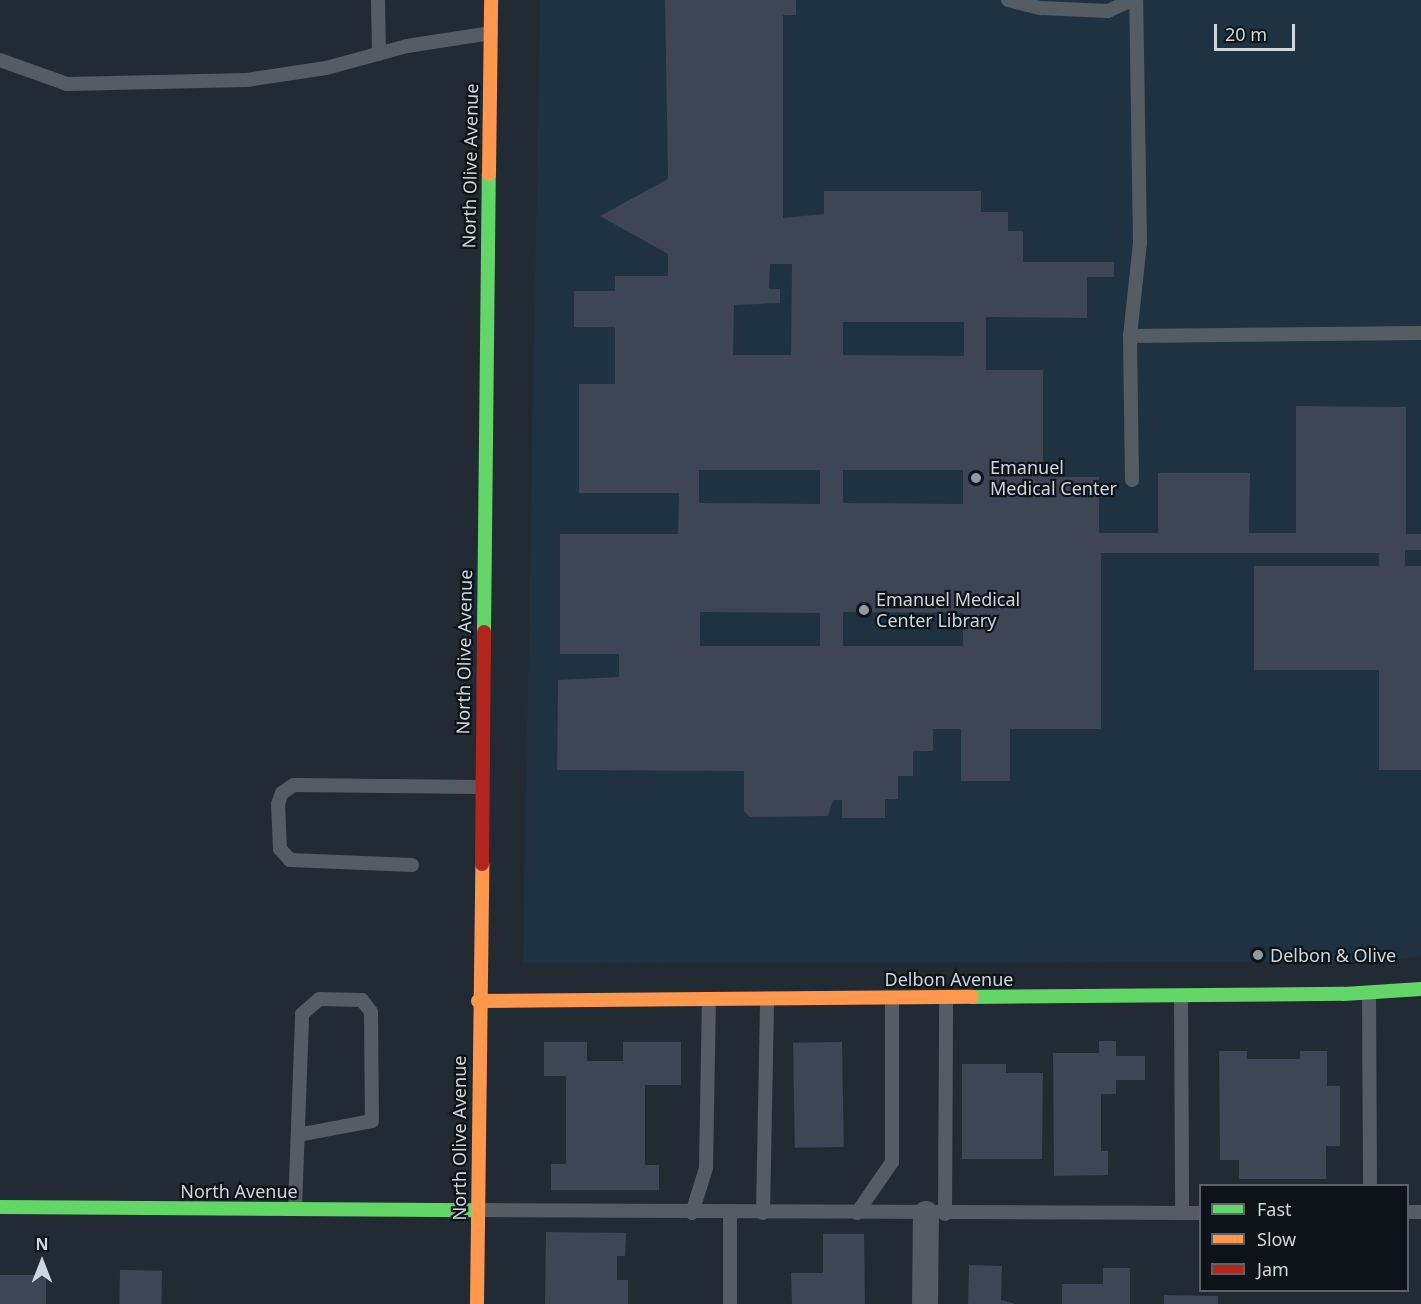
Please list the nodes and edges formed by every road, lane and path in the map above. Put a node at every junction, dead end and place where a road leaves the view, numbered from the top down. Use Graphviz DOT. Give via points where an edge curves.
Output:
graph roads {
  1 [pos="378,0"];
  2 [pos="491,0"];
  3 [pos="1008,0"];
  4 [pos="1132,0"];
  5 [pos="1136,0"];
  6 [pos="490,33"];
  7 [pos="379,54"];
  8 [pos="0,60"];
  9 [pos="1421,333"];
  10 [pos="1130,336"];
  11 [pos="1132,480"];
  12 [pos="480,788"];
  13 [pos="412,865"];
  14 [pos="1421,989"];
  15 [pos="1369,993"];
  16 [pos="1181,996"];
  17 [pos="946,997"];
  18 [pos="892,998"];
  19 [pos="709,999"];
  20 [pos="767,999"];
  21 [pos="478,1001"];
  22 [pos="298,1135"];
  23 [pos="1370,1184"];
  24 [pos="0,1207"];
  25 [pos="295,1209"];
  26 [pos="477,1210"];
  27 [pos="692,1213"];
  28 [pos="730,1213"];
  29 [pos="763,1213"];
  30 [pos="857,1213"];
  31 [pos="1182,1213"];
  32 [pos="1199,1213"];
  33 [pos="935,1214"];
  34 [pos="477,1304"];
  35 [pos="730,1304"];
  36 [pos="925,1304"];
  1 -- 7 [label="lane"];
  2 -- 6 [label="street, North Olive Avenue"];
  3 -- 4 [label="lane" via="1041,8 1108,11"];
  5 -- 10 [label="lane" via="1140,243"];
  6 -- 7 [label="lane"];
  6 -- 12 [label="street, North Olive Avenue"];
  7 -- 8 [label="lane" via="326,68 247,80 67,84"];
  9 -- 10 [label="lane"];
  10 -- 11 [label="lane"];
  12 -- 13 [label="lane" via="294,785 282,793 278,804 280,849 290,860"];
  12 -- 21 [label="street, North Olive Avenue"];
  14 -- 15 [label="street, Delbon Avenue"];
  15 -- 16 [label="street, Delbon Avenue"];
  15 -- 23 [label="lane"];
  16 -- 17 [label="street, Delbon Avenue"];
  16 -- 31 [label="lane"];
  17 -- 18 [label="street, Delbon Avenue"];
  17 -- 33 [label="lane"];
  18 -- 20 [label="street, Delbon Avenue"];
  18 -- 30 [label="lane" via="892,1162"];
  19 -- 20 [label="street, Delbon Avenue"];
  19 -- 21 [label="street, Delbon Avenue"];
  19 -- 27 [label="lane" via="706,1168"];
  20 -- 29 [label="lane"];
  21 -- 26 [label="street, North Olive Avenue"];
  22 -- 22 [label="lane" via="302,1014 319,999 362,1000 371,1012 372,1121"];
  22 -- 25 [label="lane"];
  24 -- 25 [label="street, North Avenue"];
  25 -- 26 [label="street, North Avenue"];
  26 -- 27 [label="lane"];
  26 -- 34 [label="street, North Olive Avenue"];
  27 -- 28 [label="lane"];
  28 -- 29 [label="lane"];
  28 -- 35 [label="lane"];
  29 -- 30 [label="lane"];
  30 -- 33 [label="lane"];
  31 -- 32 [label="lane"];
  31 -- 33 [label="lane"];
  33 -- 36 [label="street"];
}
